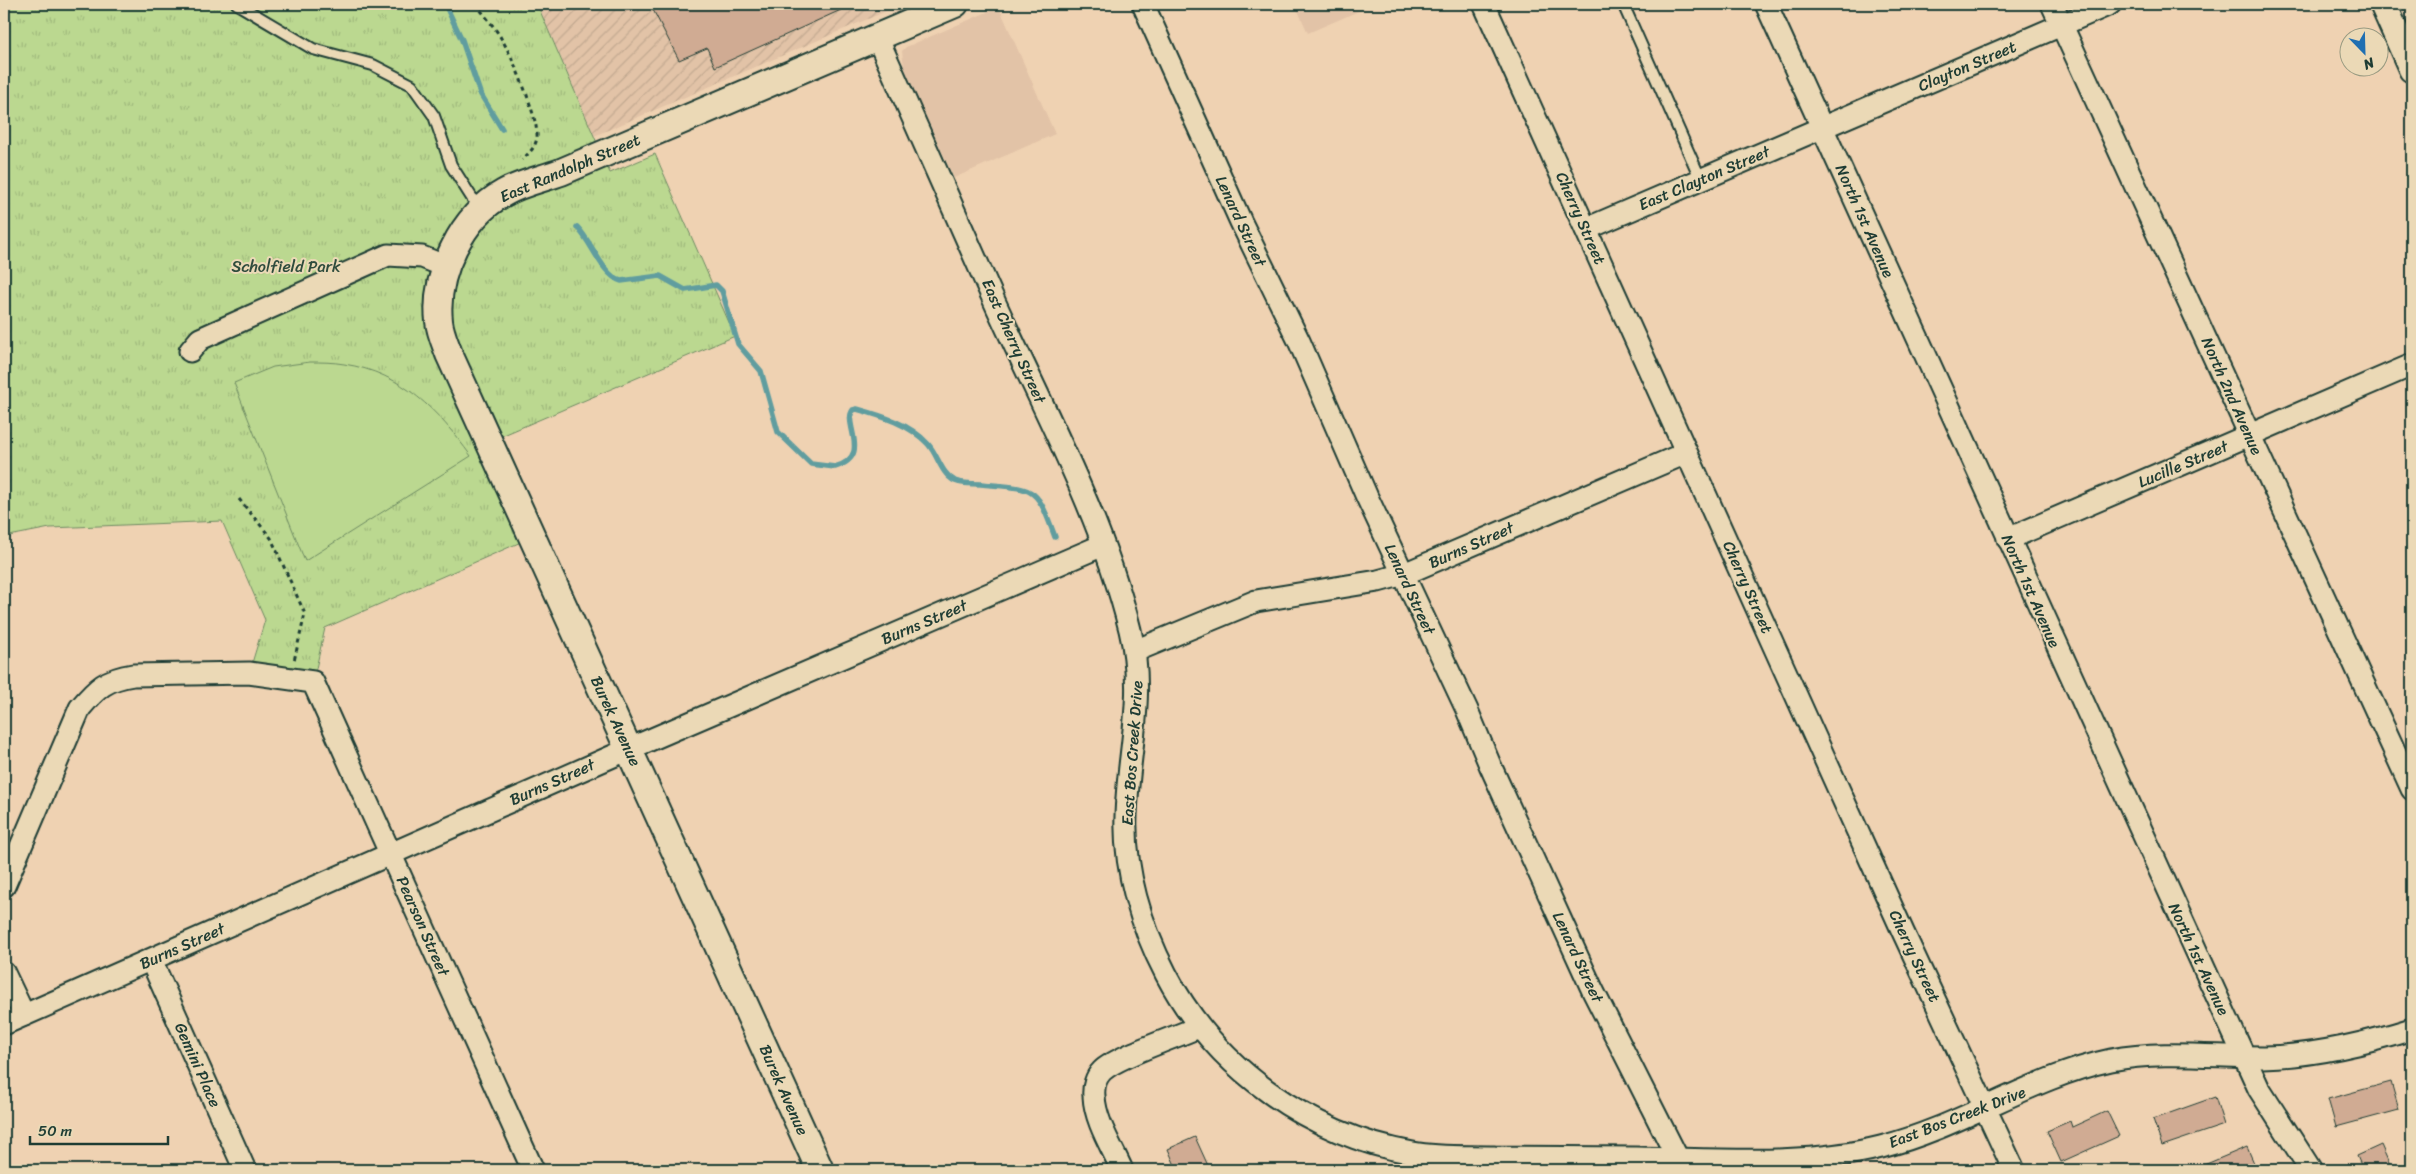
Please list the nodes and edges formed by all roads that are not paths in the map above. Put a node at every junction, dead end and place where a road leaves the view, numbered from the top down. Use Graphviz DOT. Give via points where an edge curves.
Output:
graph roads {
  1 [pos="237,4"];
  2 [pos="955,4"];
  3 [pos="1143,4"];
  4 [pos="1484,4"];
  5 [pos="1624,4"];
  6 [pos="1766,4"];
  7 [pos="2052,4"];
  8 [pos="2110,4"];
  9 [pos="2383,4"];
  10 [pos="2061,25"];
  11 [pos="877,37"];
  12 [pos="2412,70"];
  13 [pos="1823,128"];
  14 [pos="1702,180"];
  15 [pos="484,208"];
  16 [pos="1586,229"];
  17 [pos="447,267"];
  18 [pos="190,351"];
  19 [pos="2412,365"];
  20 [pos="2250,435"];
  21 [pos="1686,454"];
  22 [pos="2008,540"];
  23 [pos="1103,545"];
  24 [pos="1404,574"];
  25 [pos="1135,651"];
  26 [pos="629,749"];
  27 [pos="2412,789"];
  28 [pos="390,854"];
  29 [pos="4,886"];
  30 [pos="151,960"];
  31 [pos="4,973"];
  32 [pos="24,1015"];
  33 [pos="4,1024"];
  34 [pos="1199,1027"];
  35 [pos="2412,1029"];
  36 [pos="2244,1056"];
  37 [pos="1986,1108"];
  38 [pos="1426,1162"];
  39 [pos="1681,1165"];
  40 [pos="244,1170"];
  41 [pos="533,1170"];
  42 [pos="820,1170"];
  43 [pos="1122,1170"];
  44 [pos="2014,1170"];
  45 [pos="2311,1170"];
  1 -- 15 [label="lane" via="313,49 373,65 412,85 434,116 451,165 472,198"];
  2 -- 11 [label="street, East Randolph Street"];
  3 -- 24 [label="street, Lenard Street"];
  4 -- 16 [label="street, Cherry Street"];
  5 -- 14 [label="lane"];
  6 -- 13 [label="street, North 1st Avenue"];
  7 -- 10 [label="street, North 2nd Avenue"];
  8 -- 10 [label="street, Clayton Street"];
  9 -- 12 [label="street"];
  10 -- 13 [label="street, Clayton Street"];
  10 -- 20 [label="street, North 2nd Avenue"];
  11 -- 15 [label="street, East Randolph Street" via="561,172 522,185 502,194"];
  11 -- 23 [label="street, East Cherry Street"];
  13 -- 14 [label="street, East Clayton Street"];
  13 -- 22 [label="street, North 1st Avenue"];
  14 -- 16 [label="street, East Clayton Street"];
  15 -- 17 [label="street, East Randolph Street" via="462,232"];
  16 -- 21 [label="street, Cherry Street"];
  17 -- 18 [label="street" via="422,257 388,254 200,339"];
  17 -- 26 [label="street, Burek Avenue" via="439,305 445,342"];
  19 -- 20 [label="street, Lucille Street"];
  20 -- 22 [label="street, Lucille Street"];
  20 -- 27 [label="street, North 2nd Avenue"];
  21 -- 24 [label="street, Burns Street"];
  21 -- 37 [label="street, Cherry Street"];
  22 -- 36 [label="street, North 1st Avenue"];
  23 -- 25 [label="street, East Cherry Street"];
  23 -- 26 [label="street, Burns Street"];
  24 -- 25 [label="street, Burns Street" via="1378,582 1265,598"];
  24 -- 39 [label="street, Lenard Street" via="1593,991"];
  25 -- 34 [label="street, East Bos Creek Drive" via="1138,690 1126,818 1129,860 1136,896 1154,947 1175,990"];
  26 -- 28 [label="street, Burns Street"];
  26 -- 42 [label="street, Burek Avenue"];
  28 -- 29 [label="street, Pearson Street" via="313,682 249,673 133,675 116,678 98,688 80,708"];
  28 -- 30 [label="street, Burns Street"];
  28 -- 41 [label="street, Pearson Street"];
  30 -- 32 [label="street, Burns Street"];
  30 -- 40 [label="street, Gemini Place"];
  31 -- 32 [label="street"];
  32 -- 33 [label="street, Burns Street"];
  34 -- 38 [label="street, East Bos Creek Drive" via="1247,1075 1292,1107 1361,1140"];
  34 -- 43 [label="street" via="1117,1061 1098,1076 1094,1095 1097,1112"];
  35 -- 36 [label="street, East Bos Creek Drive" via="2353,1046 2312,1053"];
  36 -- 37 [label="street, East Bos Creek Drive" via="2174,1054 2111,1060 2052,1079"];
  36 -- 45 [label="street, North 1st Avenue" via="2259,1089"];
  37 -- 39 [label="street, East Bos Creek Drive" via="1909,1139 1848,1154"];
  37 -- 44 [label="street, Cherry Street"];
  38 -- 39 [label="street, East Bos Creek Drive"];
}
